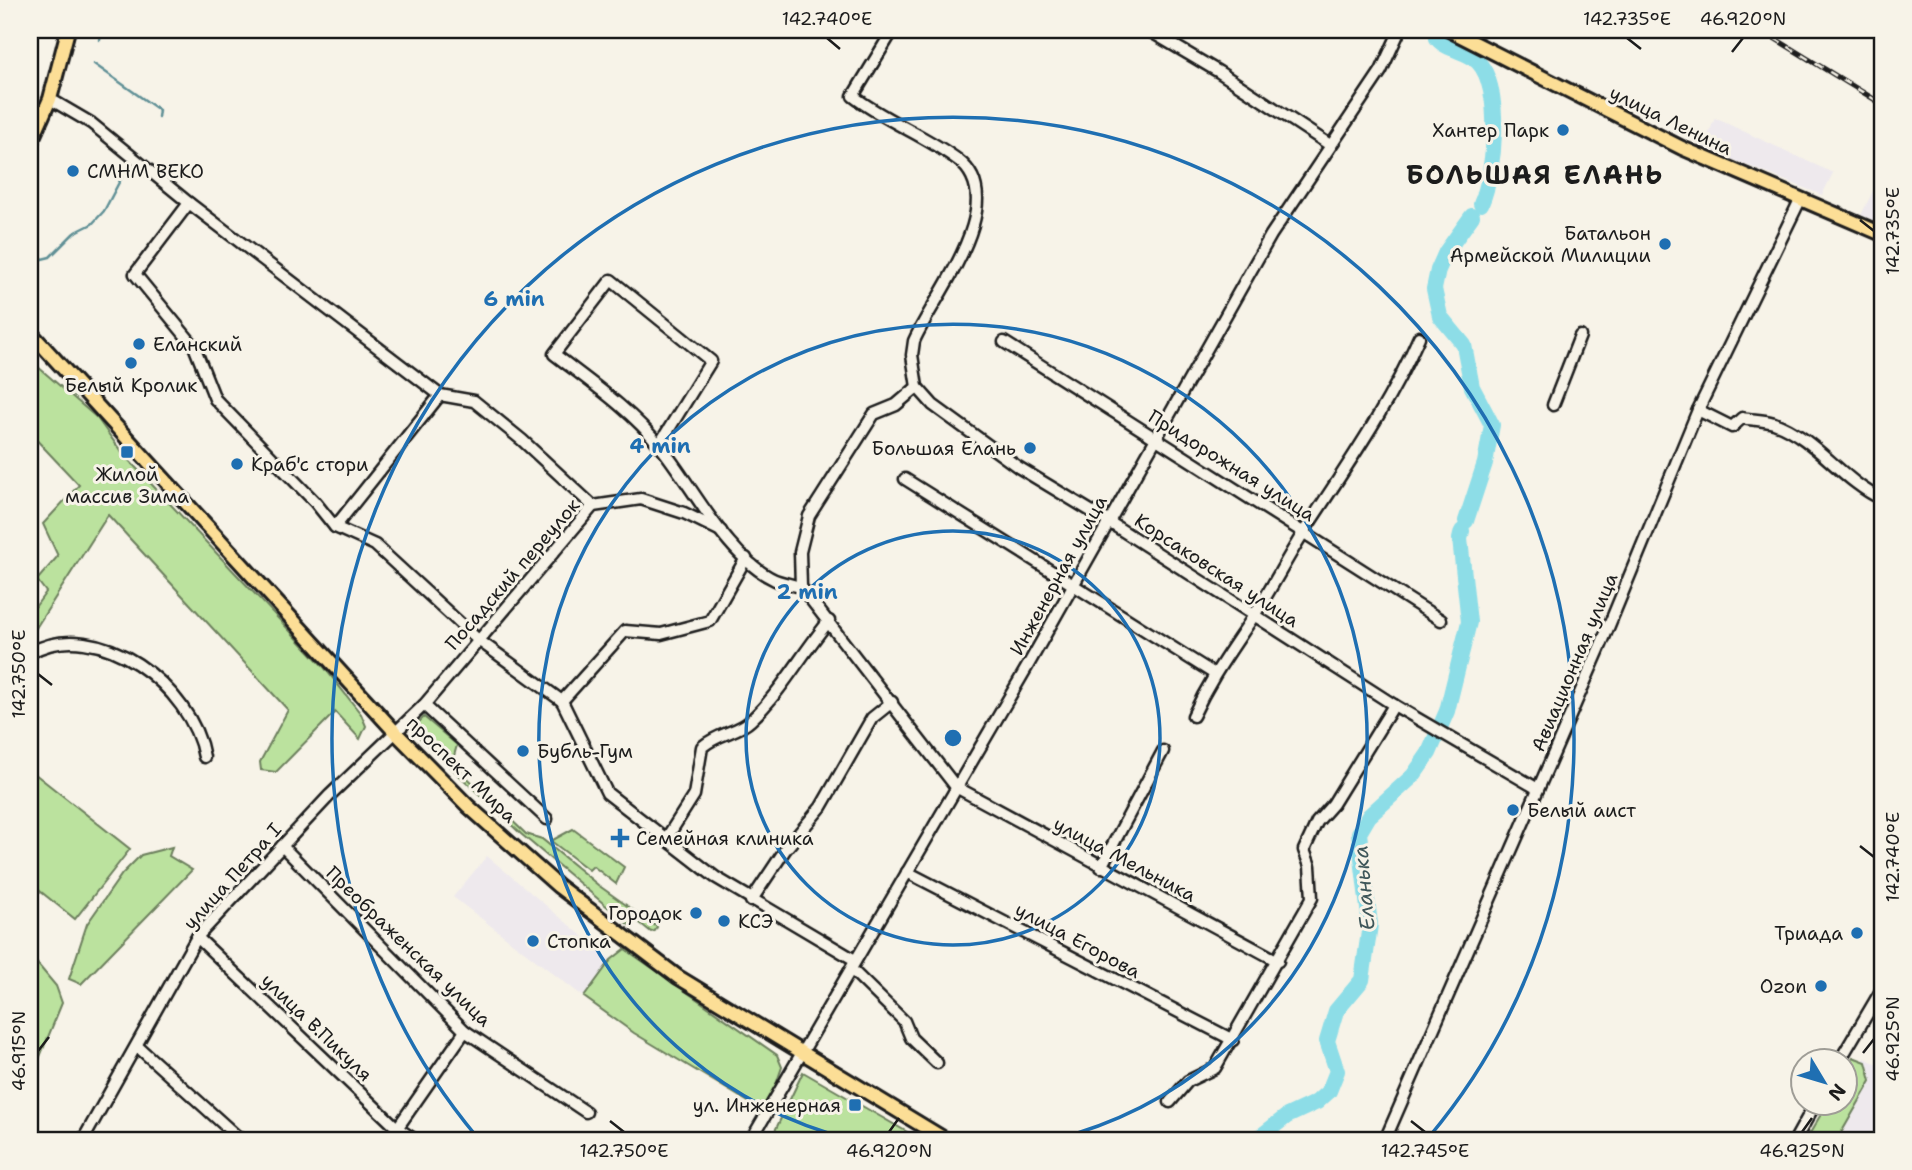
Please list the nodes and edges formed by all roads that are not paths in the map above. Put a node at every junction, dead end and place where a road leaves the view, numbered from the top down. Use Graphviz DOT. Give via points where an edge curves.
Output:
graph roads {
  1 [pos="68,30"];
  2 [pos="893,30"];
  3 [pos="1148,30"];
  4 [pos="1400,30"];
  5 [pos="1449,30"];
  6 [pos="50,99"];
  7 [pos="30,144"];
  8 [pos="1330,145"];
  9 [pos="1800,200"];
  10 [pos="189,203"];
  11 [pos="1882,234"];
  12 [pos="30,332"];
  13 [pos="1419,337"];
  14 [pos="1580,337"];
  15 [pos="1004,342"];
  16 [pos="917,387"];
  17 [pos="440,395"];
  18 [pos="1553,405"];
  19 [pos="1698,410"];
  20 [pos="1156,436"];
  21 [pos="659,444"];
  22 [pos="905,479"];
  23 [pos="1882,499"];
  24 [pos="593,506"];
  25 [pos="1109,522"];
  26 [pos="335,527"];
  27 [pos="721,531"];
  28 [pos="1304,531"];
  29 [pos="746,558"];
  30 [pos="1070,585"];
  31 [pos="801,587"];
  32 [pos="1254,615"];
  33 [pos="1441,620"];
  34 [pos="829,621"];
  35 [pos="477,639"];
  36 [pos="30,653"];
  37 [pos="1213,673"];
  38 [pos="562,701"];
  39 [pos="891,702"];
  40 [pos="424,705"];
  41 [pos="1394,705"];
  42 [pos="1193,716"];
  43 [pos="396,733"];
  44 [pos="1163,751"];
  45 [pos="204,757"];
  46 [pos="956,787"];
  47 [pos="1538,789"];
  48 [pos="547,819"];
  49 [pos="666,839"];
  50 [pos="282,846"];
  51 [pos="1101,867"];
  52 [pos="907,872"];
  53 [pos="751,901"];
  54 [pos="197,937"];
  55 [pos="1278,961"];
  56 [pos="853,965"];
  57 [pos="1882,989"];
  58 [pos="465,1031"];
  59 [pos="1233,1040"];
  60 [pos="137,1046"];
  61 [pos="1847,1048"];
  62 [pos="802,1054"];
  63 [pos="937,1063"];
  64 [pos="1170,1102"];
  65 [pos="586,1112"];
  66 [pos="1807,1118"];
  67 [pos="397,1128"];
  68 [pos="83,1140"];
  69 [pos="241,1140"];
  70 [pos="389,1140"];
  71 [pos="415,1140"];
  72 [pos="751,1140"];
  73 [pos="946,1140"];
  74 [pos="1385,1140"];
  75 [pos="1794,1140"];
  1 -- 6 [label="main road"];
  2 -- 16 [label="street" via="853,96 958,159 976,188 978,203 973,229 914,341"];
  3 -- 8 [label="street"];
  4 -- 8 [label="street, Инженерная улица" via="1381,71"];
  5 -- 9 [label="main road, улица Ленина" via="1674,145"];
  6 -- 7 [label="main road"];
  6 -- 10 [label="street" via="91,123"];
  8 -- 20 [label="street, Инженерная улица" via="1271,235"];
  9 -- 11 [label="main road, улица Ленина"];
  9 -- 19 [label="street, Авиационная улица"];
  10 -- 17 [label="street"];
  10 -- 26 [label="street" via="135,274 194,346 215,399"];
  12 -- 43 [label="main road, проспект Мира"];
  13 -- 28 [label="street" via="1355,456"];
  14 -- 18 [label="street"];
  15 -- 20 [label="street, Придорожная улица"];
  16 -- 25 [label="street, Корсаковская улица" via="933,405 1018,467"];
  16 -- 31 [label="street" via="896,405 874,414 809,516 800,552"];
  17 -- 24 [label="street" via="474,401"];
  17 -- 26 [label="street"];
  19 -- 23 [label="street" via="1732,427 1742,418 1775,424 1812,447 1864,491"];
  19 -- 47 [label="street, Авиационная улица"];
  20 -- 25 [label="street, Инженерная улица"];
  20 -- 28 [label="street, Придорожная улица"];
  21 -- 21 [label="street, Посадский переулок" via="619,404 554,354 611,281 711,361"];
  21 -- 27 [label="street, Посадский переулок"];
  22 -- 30 [label="street"];
  24 -- 27 [label="street, Посадский переулок" via="641,499"];
  24 -- 35 [label="street, Посадский переулок"];
  25 -- 30 [label="street, Инженерная улица"];
  25 -- 32 [label="street, Корсаковская улица"];
  26 -- 35 [label="street" via="375,544"];
  27 -- 29 [label="street, Посадский переулок"];
  28 -- 32 [label="street"];
  28 -- 33 [label="street, Придорожная улица"];
  29 -- 31 [label="street, Посадский переулок" via="774,579"];
  29 -- 38 [label="street" via="710,621 661,634 625,631"];
  30 -- 37 [label="street"];
  30 -- 46 [label="street, Инженерная улица"];
  31 -- 34 [label="street"];
  32 -- 37 [label="street"];
  32 -- 41 [label="street, Корсаковская улица"];
  34 -- 39 [label="street"];
  34 -- 49 [label="street" via="747,724 716,735 702,747 694,795"];
  35 -- 38 [label="street"];
  35 -- 40 [label="street, Посадский переулок"];
  36 -- 45 [label="street" via="52,641 97,645 127,656 172,697 201,742"];
  37 -- 42 [label="street"];
  38 -- 49 [label="street" via="607,793"];
  39 -- 46 [label="street"];
  39 -- 53 [label="street" via="873,718 821,807 791,841"];
  40 -- 43 [label="street, Посадский переулок"];
  40 -- 48 [label="street"];
  41 -- 47 [label="street, Корсаковская улица"];
  41 -- 55 [label="street" via="1334,804 1317,822 1304,850 1312,898"];
  43 -- 50 [label="street, улица Петра I"];
  43 -- 62 [label="main road, проспект Мира" via="468,806 607,926 678,977"];
  44 -- 51 [label="street"];
  46 -- 51 [label="street, улица Мельника"];
  46 -- 52 [label="street, Инженерная улица"];
  47 -- 74 [label="street, Авиационная улица"];
  49 -- 53 [label="street"];
  50 -- 54 [label="street, улица Петра I"];
  50 -- 58 [label="street, Преображенская улица"];
  51 -- 55 [label="street, улица Мельника"];
  52 -- 56 [label="street, Инженерная улица"];
  52 -- 59 [label="street, улица Егорова"];
  53 -- 56 [label="street"];
  54 -- 60 [label="street, улица Петра I"];
  54 -- 67 [label="street, улица В.Пикуля"];
  55 -- 59 [label="street"];
  56 -- 62 [label="street, Инженерная улица"];
  56 -- 63 [label="street"];
  57 -- 61 [label="street"];
  58 -- 65 [label="street, Преображенская улица"];
  58 -- 67 [label="street"];
  59 -- 64 [label="street" via="1215,1068 1188,1081"];
  60 -- 68 [label="street, улица Петра I"];
  60 -- 69 [label="street"];
  62 -- 72 [label="street, Инженерная улица"];
  62 -- 73 [label="main road, проспект Мира"];
  66 -- 75 [label="street"];
  67 -- 70 [label="street"];
  67 -- 71 [label="street, улица В.Пикуля"];
}
